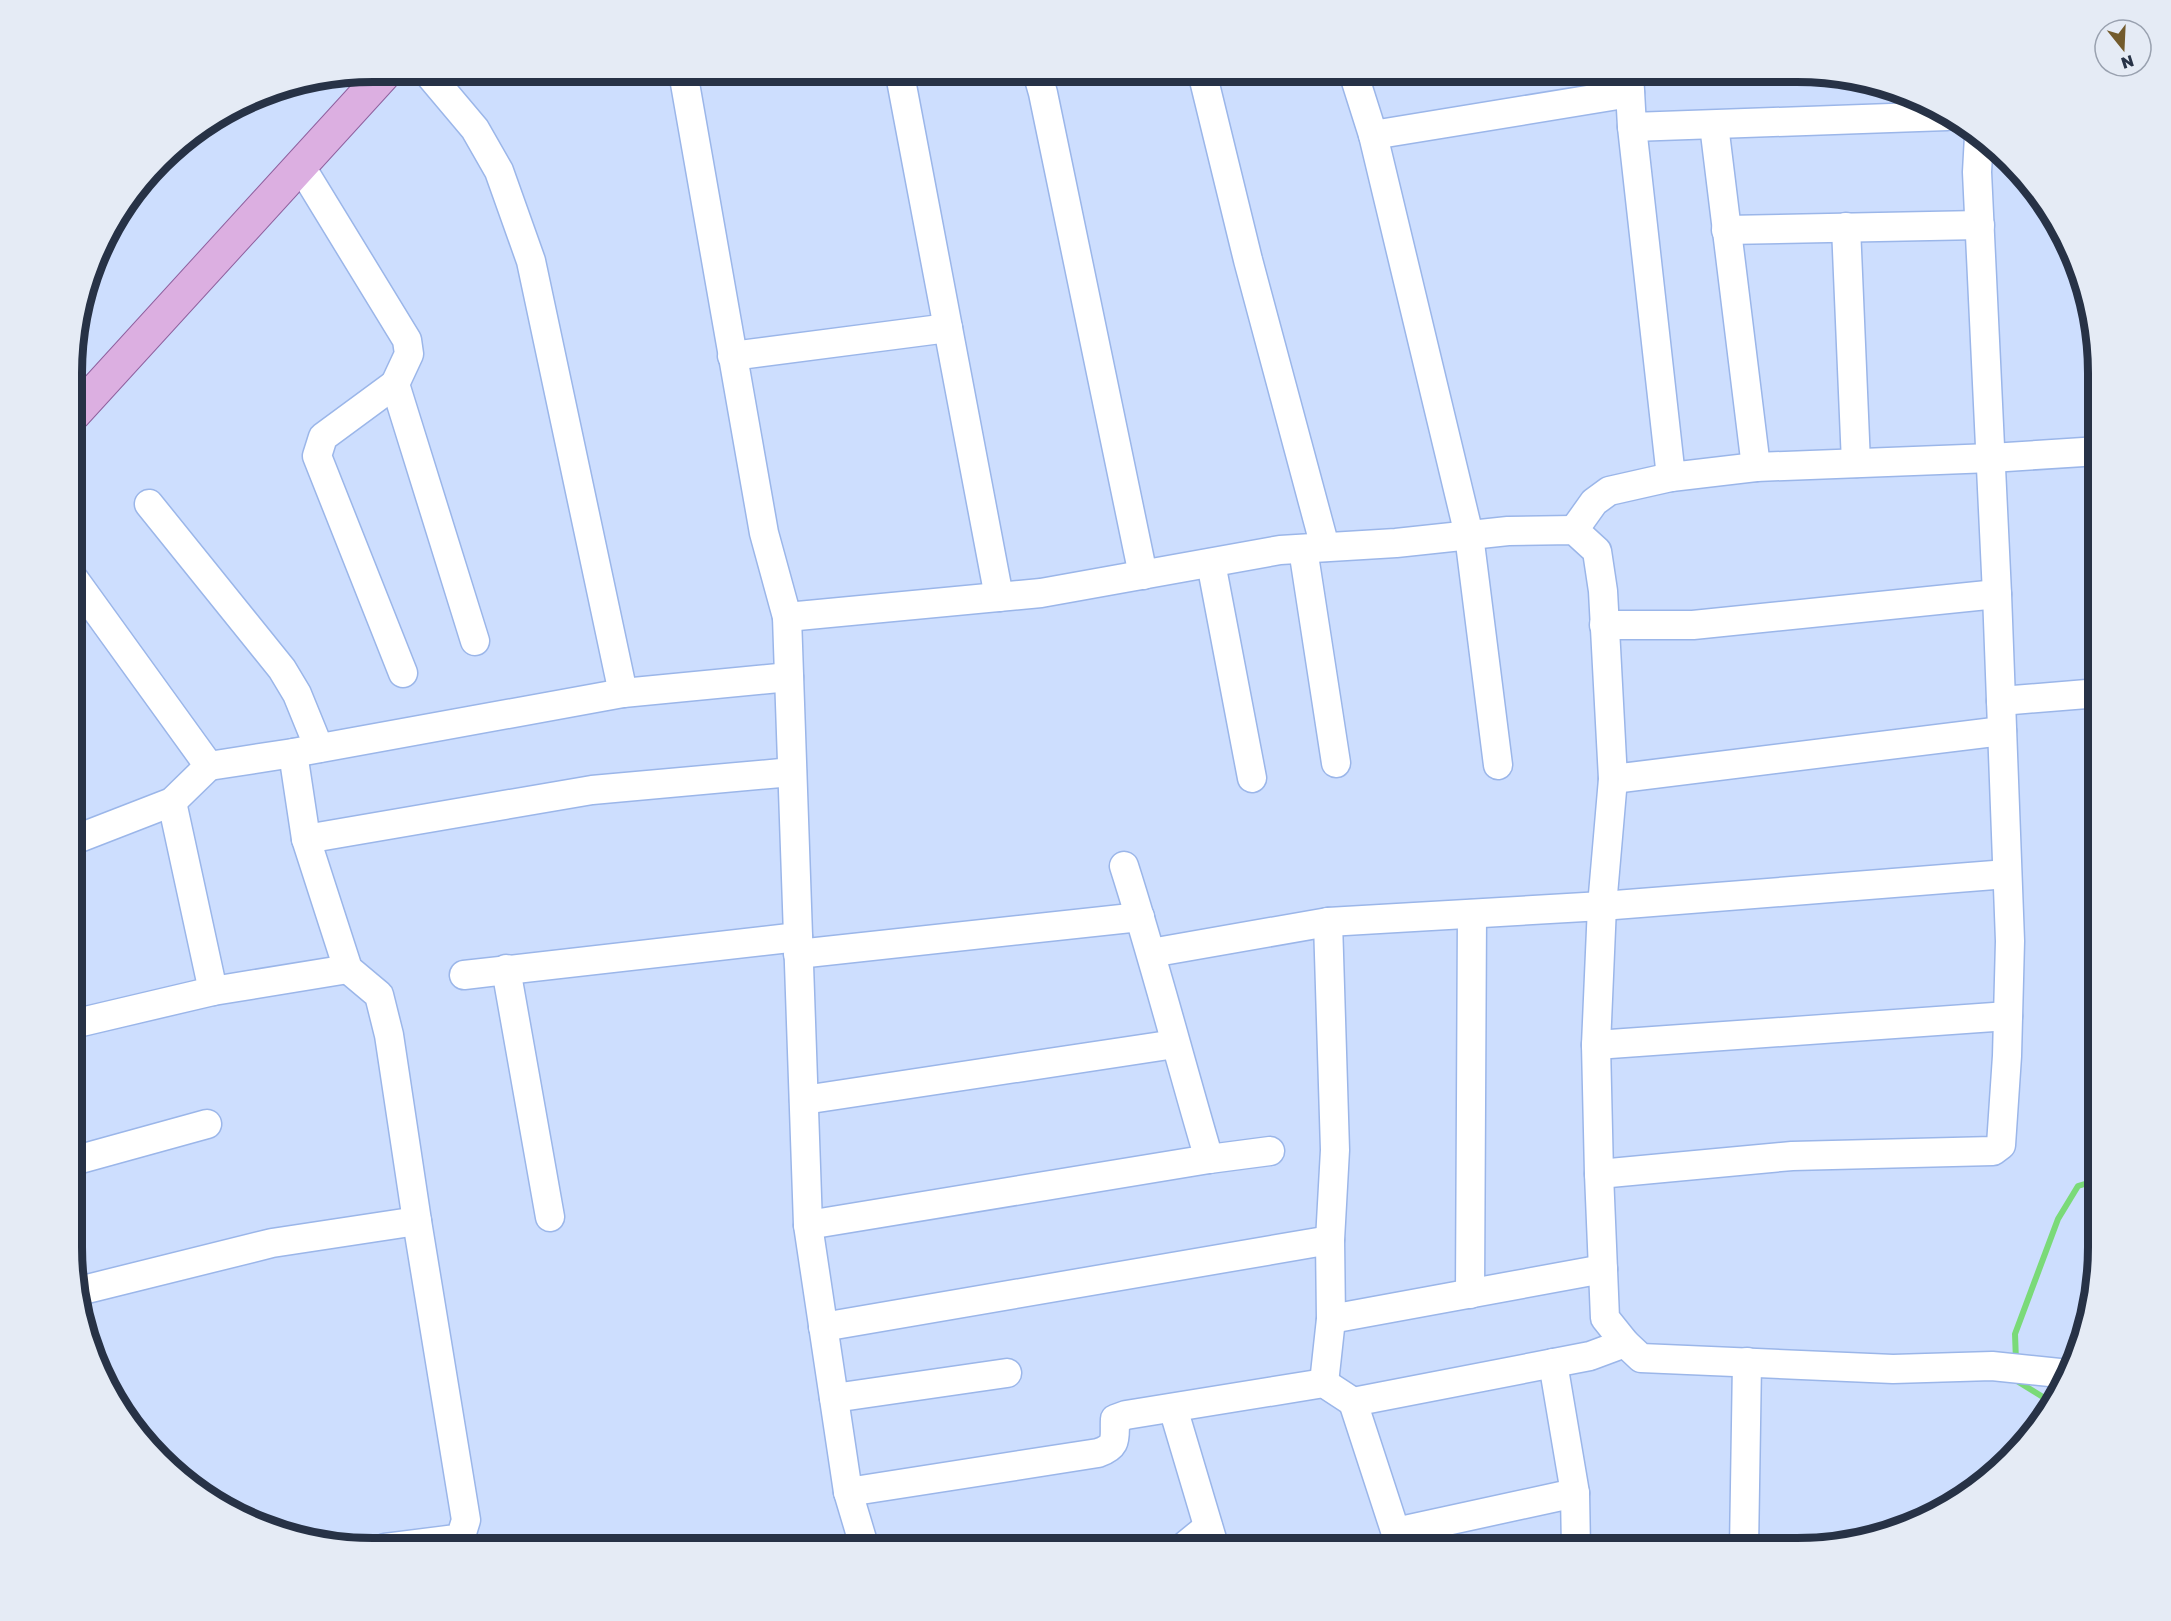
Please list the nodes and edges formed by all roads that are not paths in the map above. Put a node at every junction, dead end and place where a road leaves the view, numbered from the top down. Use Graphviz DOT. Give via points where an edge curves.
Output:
graph roads {
  1 [pos="377,82"];
  2 [pos="435,82"];
  3 [pos="685,82"];
  4 [pos="901,82"];
  5 [pos="1040,82"];
  6 [pos="1204,82"];
  7 [pos="1356,82"];
  8 [pos="1630,83"];
  9 [pos="1929,114"];
  10 [pos="1714,125"];
  11 [pos="1632,127"];
  12 [pos="1373,135"];
  13 [pos="1978,146"];
  14 [pos="300,165"];
  15 [pos="1980,225"];
  16 [pos="1846,227"];
  17 [pos="1726,230"];
  18 [pos="948,328"];
  19 [pos="732,356"];
  20 [pos="395,384"];
  21 [pos="82,405"];
  22 [pos="2088,452"];
  23 [pos="1991,458"];
  24 [pos="1856,463"];
  25 [pos="1755,467"];
  26 [pos="1671,477"];
  27 [pos="148,504"];
  28 [pos="1574,530"];
  29 [pos="1468,535"];
  30 [pos="1314,548"];
  31 [pos="1211,562"];
  32 [pos="1143,575"];
  33 [pos="82,590"];
  34 [pos="1997,594"];
  35 [pos="999,597"];
  36 [pos="787,617"];
  37 [pos="1604,625"];
  38 [pos="476,640"];
  39 [pos="403,673"];
  40 [pos="789,677"];
  41 [pos="623,693"];
  42 [pos="2088,694"];
  43 [pos="2001,701"];
  44 [pos="2002,731"];
  45 [pos="306,750"];
  46 [pos="1336,763"];
  47 [pos="1498,765"];
  48 [pos="209,766"];
  49 [pos="792,772"];
  50 [pos="1252,778"];
  51 [pos="1613,779"];
  52 [pos="172,802"];
  53 [pos="82,837"];
  54 [pos="306,839"];
  55 [pos="1124,866"];
  56 [pos="2007,874"];
  57 [pos="1602,906"];
  58 [pos="1472,914"];
  59 [pos="1140,917"];
  60 [pos="1328,922"];
  61 [pos="798,946"];
  62 [pos="1151,953"];
  63 [pos="348,969"];
  64 [pos="506,969"];
  65 [pos="465,975"];
  66 [pos="213,992"];
  67 [pos="2008,1016"];
  68 [pos="82,1022"];
  69 [pos="1175,1044"];
  70 [pos="1596,1045"];
  71 [pos="804,1100"];
  72 [pos="207,1124"];
  73 [pos="1270,1152"];
  74 [pos="82,1159"];
  75 [pos="1209,1159"];
  76 [pos="1599,1174"];
  77 [pos="550,1217"];
  78 [pos="417,1221"];
  79 [pos="808,1225"];
  80 [pos="1330,1240"];
  81 [pos="1603,1269"];
  82 [pos="86,1289"];
  83 [pos="1470,1294"];
  84 [pos="1331,1319"];
  85 [pos="823,1327"];
  86 [pos="1625,1343"];
  87 [pos="1747,1362"];
  88 [pos="1553,1363"];
  89 [pos="1007,1373"];
  90 [pos="2060,1373"];
  91 [pos="1324,1383"];
  92 [pos="834,1398"];
  93 [pos="1353,1402"];
  94 [pos="1173,1408"];
  95 [pos="848,1492"];
  96 [pos="1575,1493"];
  97 [pos="457,1538"];
  98 [pos="862,1538"];
  99 [pos="1211,1538"];
  100 [pos="1397,1538"];
  101 [pos="1406,1538"];
  102 [pos="1576,1538"];
  103 [pos="1744,1538"];
  1 -- 14 [label="main road"];
  2 -- 41 [label="street" via="475,129 499,171 531,261"];
  3 -- 19 [label="street"];
  4 -- 18 [label="street"];
  5 -- 32 [label="street"];
  6 -- 30 [label="street"];
  7 -- 12 [label="street"];
  8 -- 11 [label="street"];
  8 -- 12 [label="street"];
  9 -- 10 [label="street"];
  10 -- 11 [label="street"];
  10 -- 17 [label="street"];
  11 -- 26 [label="street"];
  12 -- 29 [label="street"];
  13 -- 15 [label="street"];
  14 -- 20 [label="street" via="407,340 409,354"];
  14 -- 21 [label="main road"];
  15 -- 16 [label="street"];
  15 -- 23 [label="street"];
  16 -- 17 [label="street"];
  16 -- 24 [label="street"];
  17 -- 25 [label="street"];
  18 -- 19 [label="street"];
  18 -- 35 [label="street"];
  19 -- 36 [label="street" via="764,532"];
  20 -- 38 [label="street"];
  20 -- 39 [label="street" via="323,437 317,456"];
  22 -- 23 [label="street"];
  23 -- 24 [label="street"];
  23 -- 34 [label="street"];
  24 -- 25 [label="street"];
  25 -- 26 [label="street"];
  26 -- 28 [label="street" via="1609,491 1594,502"];
  27 -- 45 [label="street" via="282,669 297,694"];
  28 -- 29 [label="street"];
  28 -- 37 [label="street" via="1597,551"];
  29 -- 30 [label="street"];
  29 -- 47 [label="street"];
  30 -- 31 [label="street"];
  30 -- 46 [label="street"];
  31 -- 32 [label="street"];
  31 -- 50 [label="street"];
  32 -- 35 [label="street"];
  33 -- 48 [label="street"];
  34 -- 37 [label="street" via="1693,625"];
  34 -- 43 [label="street"];
  35 -- 36 [label="street"];
  36 -- 40 [label="street"];
  37 -- 51 [label="street"];
  40 -- 41 [label="street"];
  40 -- 49 [label="street"];
  41 -- 45 [label="street"];
  42 -- 43 [label="street"];
  43 -- 44 [label="street"];
  44 -- 51 [label="street"];
  44 -- 56 [label="street"];
  45 -- 48 [label="street"];
  45 -- 54 [label="street"];
  48 -- 52 [label="street"];
  49 -- 54 [label="street" via="592,790"];
  49 -- 61 [label="street"];
  51 -- 57 [label="street"];
  52 -- 53 [label="street"];
  52 -- 66 [label="street"];
  54 -- 63 [label="street"];
  55 -- 59 [label="street"];
  56 -- 57 [label="street"];
  56 -- 67 [label="street"];
  57 -- 58 [label="street"];
  57 -- 70 [label="street"];
  58 -- 60 [label="street"];
  58 -- 83 [label="street"];
  59 -- 61 [label="street"];
  59 -- 62 [label="street"];
  60 -- 62 [label="street"];
  60 -- 80 [label="street" via="1335,1150"];
  61 -- 64 [label="street"];
  61 -- 71 [label="street"];
  62 -- 69 [label="street"];
  63 -- 66 [label="street"];
  63 -- 78 [label="street" via="379,995"];
  64 -- 65 [label="street"];
  64 -- 77 [label="street"];
  66 -- 68 [label="street"];
  67 -- 70 [label="street"];
  67 -- 76 [label="street" via="2003,1131 2001,1145 1993,1151 1792,1156"];
  69 -- 71 [label="street"];
  69 -- 75 [label="street"];
  70 -- 76 [label="street"];
  71 -- 79 [label="street"];
  72 -- 74 [label="street"];
  73 -- 75 [label="street"];
  75 -- 79 [label="street"];
  76 -- 81 [label="street"];
  78 -- 82 [label="street" via="272,1243"];
  78 -- 97 [label="street" via="466,1520"];
  79 -- 85 [label="street"];
  80 -- 84 [label="street"];
  80 -- 85 [label="street"];
  81 -- 83 [label="street"];
  81 -- 86 [label="street" via="1605,1318"];
  83 -- 84 [label="street"];
  84 -- 91 [label="street"];
  85 -- 92 [label="street"];
  86 -- 87 [label="street" via="1641,1358"];
  86 -- 88 [label="street" via="1590,1356"];
  87 -- 90 [label="street" via="1893,1369 1992,1366"];
  87 -- 103 [label="street"];
  88 -- 93 [label="street"];
  88 -- 96 [label="street"];
  89 -- 92 [label="street"];
  91 -- 93 [label="street"];
  91 -- 94 [label="street"];
  92 -- 95 [label="street"];
  93 -- 100 [label="street"];
  94 -- 95 [label="street" via="1117,1416 1113,1445 1098,1453"];
  94 -- 99 [label="street"];
  95 -- 98 [label="street"];
  96 -- 101 [label="street"];
  96 -- 102 [label="street"];
}
